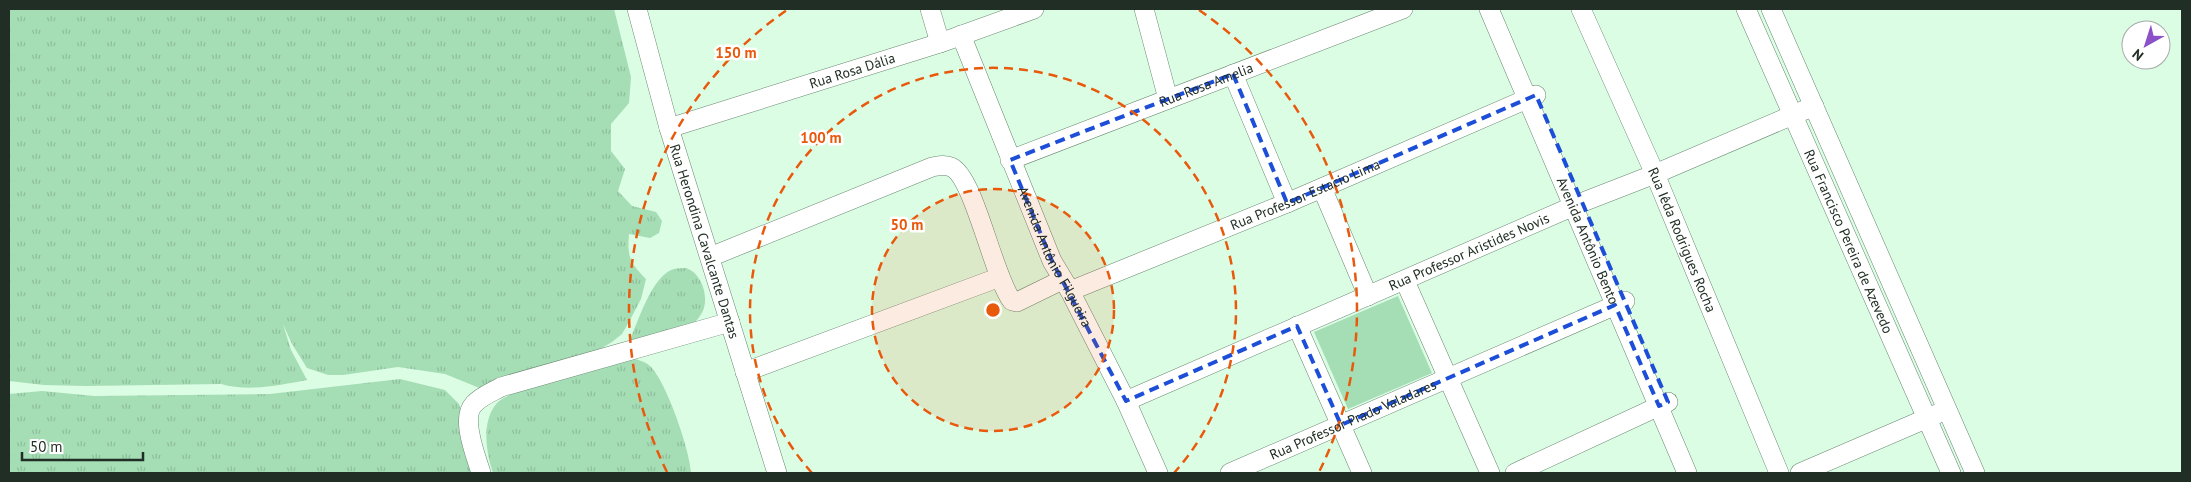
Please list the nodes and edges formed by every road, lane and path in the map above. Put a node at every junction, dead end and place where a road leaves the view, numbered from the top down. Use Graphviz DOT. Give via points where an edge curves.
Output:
graph roads {
  1 [pos="930,9"];
  2 [pos="1034,9"];
  3 [pos="1144,9"];
  4 [pos="1403,9"];
  5 [pos="1489,9"];
  6 [pos="1500,9"];
  7 [pos="1581,9"];
  8 [pos="1746,9"];
  9 [pos="1771,9"];
  10 [pos="643,11"];
  11 [pos="961,35"];
  12 [pos="940,43"];
  13 [pos="1232,74"];
  14 [pos="1532,97"];
  15 [pos="1168,98"];
  16 [pos="1814,106"];
  17 [pos="1793,115"];
  18 [pos="670,128"];
  19 [pos="1010,160"];
  20 [pos="1655,174"];
  21 [pos="1322,188"];
  22 [pos="1287,203"];
  23 [pos="1578,205"];
  24 [pos="710,257"];
  25 [pos="1000,276"];
  26 [pos="1405,280"];
  27 [pos="1066,286"];
  28 [pos="1368,296"];
  29 [pos="1620,303"];
  30 [pos="730,322"];
  31 [pos="1298,326"];
  32 [pos="745,372"];
  33 [pos="1448,378"];
  34 [pos="1126,400"];
  35 [pos="1664,404"];
  36 [pos="1948,410"];
  37 [pos="1927,419"];
  38 [pos="1341,425"];
  39 [pos="481,473"];
  40 [pos="777,473"];
  41 [pos="1158,473"];
  42 [pos="1230,473"];
  43 [pos="1362,473"];
  44 [pos="1490,473"];
  45 [pos="1515,473"];
  46 [pos="1687,473"];
  47 [pos="1697,473"];
  48 [pos="1779,473"];
  49 [pos="1800,473"];
  50 [pos="1951,473"];
  51 [pos="1976,473"];
  1 -- 12 [label="street"];
  2 -- 11 [label="street, Rua Rosa Dália"];
  3 -- 15 [label="street"];
  4 -- 13 [label="street, Rua Rosa Amelia"];
  5 -- 14 [label="street, Avenida Antônio Bento"];
  6 -- 14 [label="street, Avenida Antônio Bento"];
  7 -- 20 [label="street, Rua Iêda Rodrigues Rocha"];
  8 -- 17 [label="street, Rua Francisco Pereira de Azevedo"];
  9 -- 16 [label="street, Rua Francisco Pereira de Azevedo"];
  10 -- 18 [label="street, Rua Herondina Cavalcante Dantas"];
  11 -- 12 [label="street, Rua Rosa Dália"];
  11 -- 19 [label="street, Avenida Antônio Filgueira"];
  12 -- 18 [label="street, Rua Rosa Dália"];
  13 -- 15 [label="street, Rua Rosa Amelia"];
  13 -- 22 [label="street"];
  14 -- 21 [label="street, Rua Professor Estacio Lima"];
  14 -- 23 [label="street, Avenida Antônio Bento"];
  15 -- 19 [label="street, Rua Rosa Amelia"];
  16 -- 17 [label="street, Rua Professor Aristides Novis"];
  16 -- 36 [label="street, Rua Francisco Pereira de Azevedo"];
  17 -- 20 [label="street, Rua Professor Aristides Novis"];
  17 -- 37 [label="street, Rua Francisco Pereira de Azevedo"];
  18 -- 24 [label="street, Rua Herondina Cavalcante Dantas"];
  19 -- 27 [label="street, Avenida Antônio Filgueira" via="1052,261"];
  20 -- 23 [label="street, Rua Professor Aristides Novis"];
  20 -- 48 [label="street, Rua Iêda Rodrigues Rocha"];
  21 -- 22 [label="street, Rua Professor Estacio Lima"];
  21 -- 28 [label="street"];
  22 -- 27 [label="street, Rua Professor Estacio Lima"];
  23 -- 26 [label="street, Rua Professor Aristides Novis"];
  23 -- 29 [label="street, Avenida Antônio Bento"];
  24 -- 25 [label="street" via="943,165 952,167 965,182"];
  24 -- 30 [label="street, Rua Herondina Cavalcante Dantas"];
  25 -- 27 [label="street, Rua Professor Estacio Lima" via="1013,302"];
  25 -- 32 [label="street"];
  26 -- 28 [label="street, Rua Professor Aristides Novis"];
  26 -- 33 [label="street"];
  27 -- 34 [label="street, Avenida Antônio Filgueira"];
  28 -- 31 [label="street, Rua Professor Aristides Novis"];
  29 -- 33 [label="street, Rua Professor Prado Valadares"];
  29 -- 35 [label="street, Avenida Antônio Bento"];
  30 -- 32 [label="street, Rua Herondina Cavalcante Dantas"];
  30 -- 39 [label="street" via="501,387 482,397 472,405 468,418"];
  31 -- 34 [label="street, Rua Professor Aristides Novis"];
  31 -- 38 [label="street"];
  32 -- 40 [label="street, Rua Herondina Cavalcante Dantas"];
  33 -- 38 [label="street, Rua Professor Prado Valadares"];
  33 -- 44 [label="street"];
  34 -- 41 [label="street, Avenida Antônio Filgueira"];
  35 -- 45 [label="street"];
  35 -- 46 [label="street, Avenida Antônio Bento"];
  35 -- 47 [label="street, Avenida Antônio Bento"];
  36 -- 37 [label="street"];
  36 -- 51 [label="street, Rua Francisco Pereira de Azevedo"];
  37 -- 49 [label="street"];
  37 -- 50 [label="street, Rua Francisco Pereira de Azevedo"];
  38 -- 42 [label="street, Rua Professor Prado Valadares"];
  38 -- 43 [label="street"];
}
